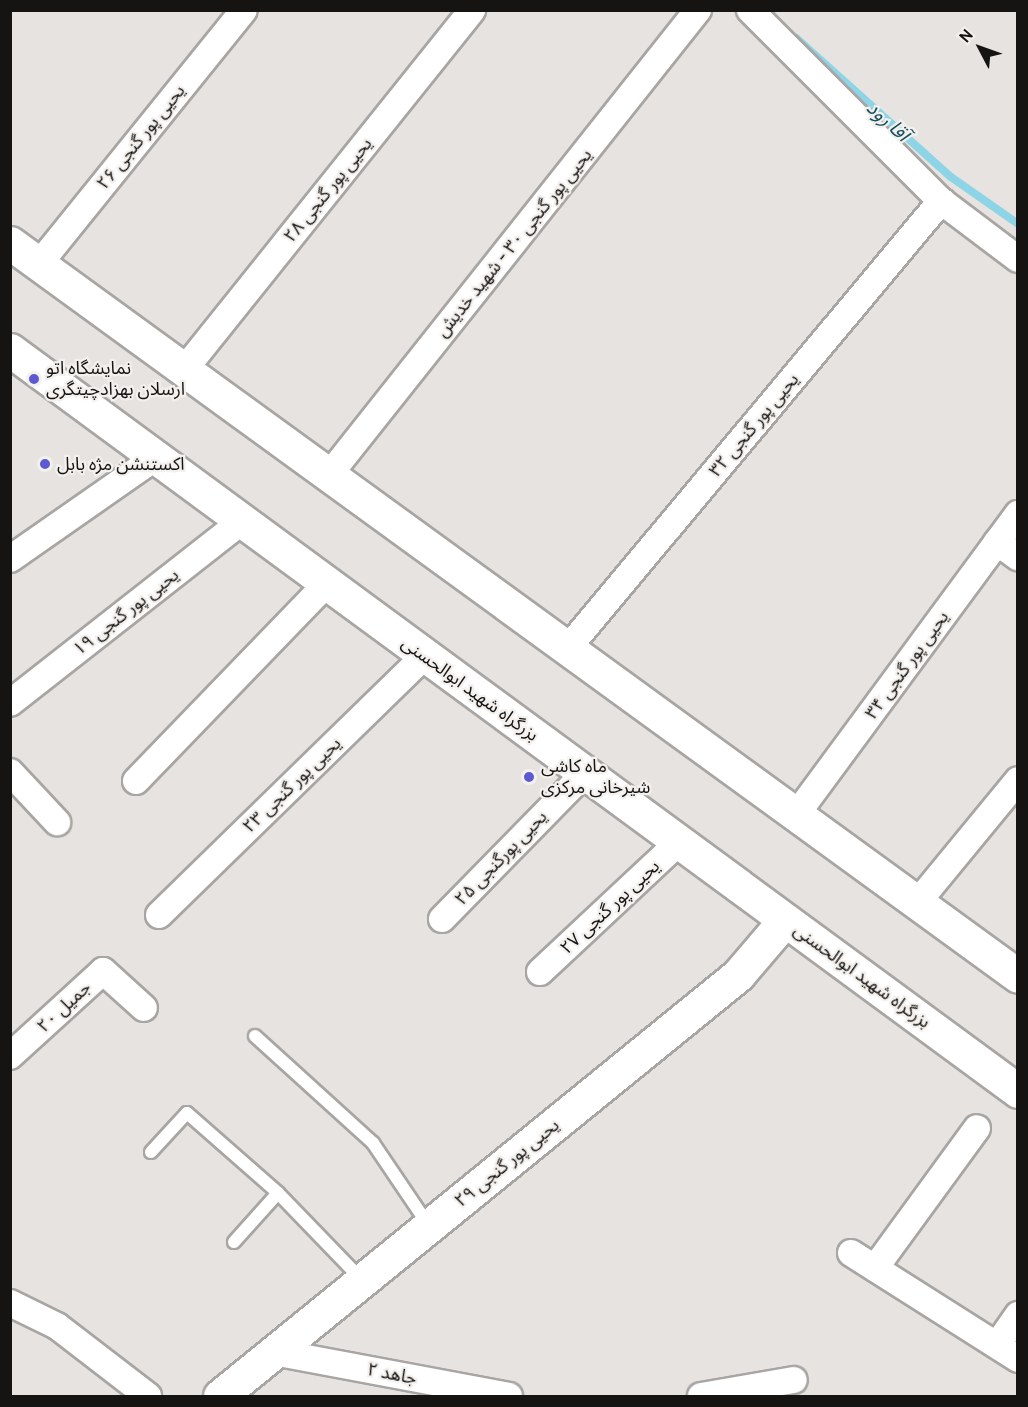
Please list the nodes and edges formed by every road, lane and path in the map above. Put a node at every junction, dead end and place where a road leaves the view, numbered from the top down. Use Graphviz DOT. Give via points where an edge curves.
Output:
graph roads {
  1 [pos="244,10"];
  2 [pos="472,10"];
  3 [pos="699,10"];
  4 [pos="750,10"];
  5 [pos="941,201"];
  6 [pos="10,243"];
  7 [pos="1017,259"];
  8 [pos="39,264"];
  9 [pos="12,355"];
  10 [pos="184,370"];
  11 [pos="156,457"];
  12 [pos="329,475"];
  13 [pos="1017,514"];
  14 [pos="242,521"];
  15 [pos="997,542"];
  16 [pos="1017,557"];
  17 [pos="10,559"];
  18 [pos="327,583"];
  19 [pos="567,648"];
  20 [pos="425,655"];
  21 [pos="10,703"];
  22 [pos="10,772"];
  23 [pos="585,773"];
  24 [pos="1017,780"];
  25 [pos="136,781"];
  26 [pos="796,815"];
  27 [pos="57,822"];
  28 [pos="679,842"];
  29 [pos="917,903"];
  30 [pos="159,915"];
  31 [pos="442,919"];
  32 [pos="785,920"];
  33 [pos="540,972"];
  34 [pos="1017,976"];
  35 [pos="144,1008"];
  36 [pos="255,1036"];
  37 [pos="10,1056"];
  38 [pos="1017,1091"];
  39 [pos="977,1128"];
  40 [pos="151,1152"];
  41 [pos="278,1193"];
  42 [pos="429,1227"];
  43 [pos="234,1242"];
  44 [pos="850,1253"];
  45 [pos="875,1268"];
  46 [pos="363,1281"];
  47 [pos="10,1303"];
  48 [pos="1017,1315"];
  49 [pos="1007,1352"];
  50 [pos="274,1353"];
  51 [pos="794,1380"];
  52 [pos="148,1396"];
  53 [pos="220,1396"];
  54 [pos="509,1396"];
  55 [pos="701,1396"];
  1 -- 8 [label="street, یحیی پور گنجی ۲۶"];
  2 -- 10 [label="street, یحیی پور گنجی ۲۸"];
  3 -- 12 [label="street, یحیی پور گنجی ۳۰ - شهید خدیش"];
  4 -- 5 [label="street"];
  5 -- 7 [label="street"];
  5 -- 19 [label="street, یحیی پور گنجی ۳۲"];
  6 -- 8 [label="main road"];
  8 -- 10 [label="main road"];
  9 -- 11 [label="main road, بزرگراه شهید ابوالحسنی"];
  10 -- 12 [label="main road"];
  11 -- 14 [label="main road, بزرگراه شهید ابوالحسنی"];
  11 -- 17 [label="street"];
  12 -- 19 [label="main road"];
  13 -- 15 [label="street, یحیی پور گنجی ۳۴"];
  14 -- 18 [label="main road, بزرگراه شهید ابوالحسنی"];
  14 -- 21 [label="street, یحیی پور گنجی ۱۹"];
  15 -- 16 [label="street"];
  15 -- 26 [label="street, یحیی پور گنجی ۳۴"];
  18 -- 20 [label="main road, بزرگراه شهید ابوالحسنی"];
  18 -- 25 [label="street"];
  19 -- 26 [label="main road"];
  20 -- 23 [label="main road, بزرگراه شهید ابوالحسنی"];
  20 -- 30 [label="street, یحیی پور گنجی ۲۳"];
  22 -- 27 [label="street"];
  23 -- 28 [label="main road, بزرگراه شهید ابوالحسنی"];
  23 -- 31 [label="street, یحیی پورگنجی ۲۵"];
  24 -- 29 [label="street"];
  26 -- 29 [label="main road"];
  28 -- 32 [label="main road, بزرگراه شهید ابوالحسنی"];
  28 -- 33 [label="street, یحیی پور گنجی ۲۷"];
  29 -- 34 [label="main road"];
  32 -- 38 [label="main road, بزرگراه شهید ابوالحسنی"];
  32 -- 42 [label="main road, یحیی پور گنجی ۲۹" via="738,975"];
  35 -- 37 [label="street, جمیل ۲۰" via="103,971"];
  36 -- 42 [label="lane" via="373,1143"];
  39 -- 45 [label="street"];
  40 -- 41 [label="lane" via="187,1113"];
  41 -- 43 [label="lane"];
  41 -- 46 [label="lane"];
  42 -- 46 [label="main road, یحیی پور گنجی ۲۹"];
  44 -- 45 [label="street"];
  45 -- 49 [label="street"];
  46 -- 50 [label="main road, یحیی پور گنجی ۲۹"];
  47 -- 52 [label="street" via="57,1326"];
  48 -- 49 [label="street"];
  50 -- 53 [label="main road, یحیی پور گنجی ۲۹"];
  50 -- 54 [label="street, جاهد ۲"];
  51 -- 55 [label="street"];
}
